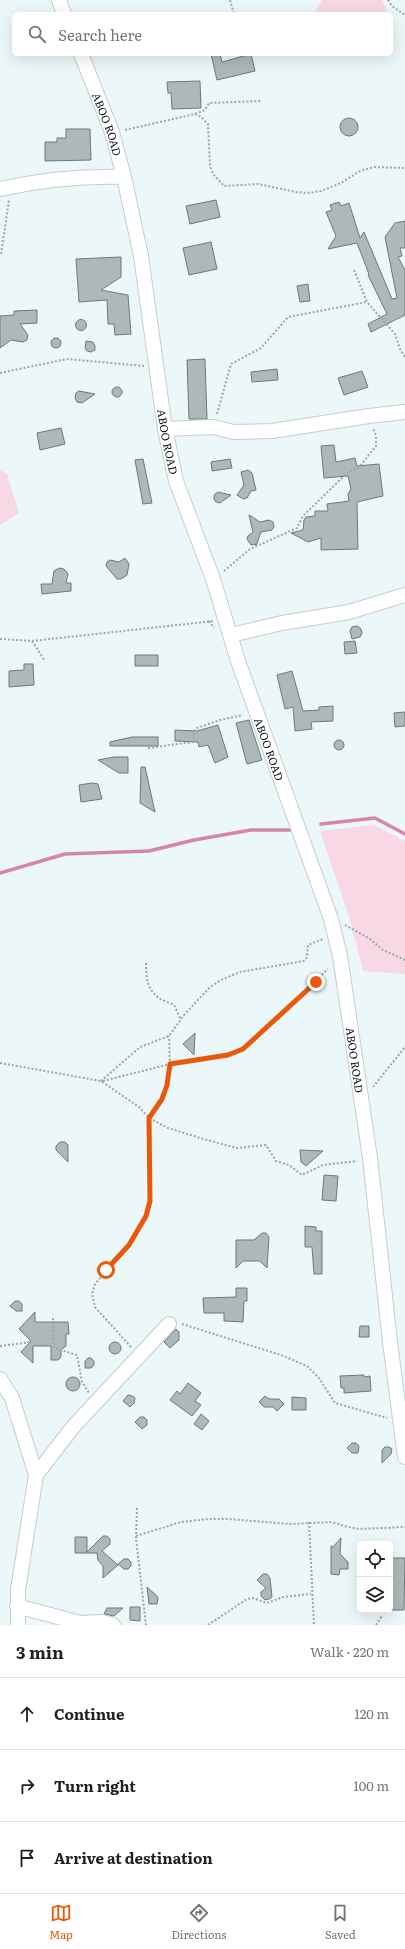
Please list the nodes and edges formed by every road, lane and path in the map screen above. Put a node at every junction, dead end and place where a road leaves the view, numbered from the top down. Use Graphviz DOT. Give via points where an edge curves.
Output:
graph roads {
  1 [pos="59,0"];
  2 [pos="230,0"];
  3 [pos="388,0"];
  4 [pos="63,12"];
  5 [pos="233,12"];
  6 [pos="405,15"];
  7 [pos="81,56"];
  8 [pos="262,101"];
  9 [pos="194,114"];
  10 [pos="112,132"];
  11 [pos="405,168"];
  12 [pos="124,177"];
  13 [pos="4,188"];
  14 [pos="1,254"];
  15 [pos="354,270"];
  16 [pos="366,302"];
  17 [pos="405,356"];
  18 [pos="157,367"];
  19 [pos="0,373"];
  20 [pos="405,412"];
  21 [pos="369,416"];
  22 [pos="213,427"];
  23 [pos="165,429"];
  24 [pos="213,579"];
  25 [pos="405,595"];
  26 [pos="227,621"];
  27 [pos="231,635"];
  28 [pos="0,639"];
  29 [pos="32,641"];
  30 [pos="45,660"];
  31 [pos="258,713"];
  32 [pos="148,748"];
  33 [pos="331,919"];
  34 [pos="335,934"];
  35 [pos="340,956"];
  36 [pos="405,960"];
  37 [pos="146,964"];
  38 [pos="180,1020"];
  39 [pos="169,1036"];
  40 [pos="405,1047"];
  41 [pos="0,1063"];
  42 [pos="170,1064"];
  43 [pos="101,1081"];
  44 [pos="361,1100"];
  45 [pos="149,1118"];
  46 [pos="370,1158"];
  47 [pos="53,1318"];
  48 [pos="169,1324"];
  49 [pos="31,1342"];
  50 [pos="0,1346"];
  51 [pos="140,1356"];
  52 [pos="0,1379"];
  53 [pos="97,1403"];
  54 [pos="400,1421"];
  55 [pos="405,1457"];
  56 [pos="36,1475"];
  57 [pos="137,1508"];
  58 [pos="309,1522"];
  59 [pos="405,1527"];
  60 [pos="136,1536"];
  61 [pos="311,1594"];
  62 [pos="17,1606"];
  63 [pos="382,1616"];
  64 [pos="18,1625"];
  65 [pos="113,1625"];
  66 [pos="146,1625"];
  67 [pos="208,1625"];
  68 [pos="314,1625"];
  69 [pos="376,1625"];
  1 -- 4 [label="street"];
  2 -- 5 [label="path"];
  3 -- 6 [label="path"];
  7 -- 10 [label="street, ABOO ROAD"];
  8 -- 9 [label="path" via="209,103 205,110"];
  9 -- 10 [label="path"];
  9 -- 11 [label="path" via="208,124 212,174 224,186 258,184 308,193 321,191 341,183 360,171 374,167"];
  10 -- 12 [label="street, ABOO ROAD"];
  12 -- 13 [label="street" via="67,178"];
  12 -- 18 [label="street, ABOO ROAD" via="141,256"];
  13 -- 14 [label="path" via="10,195"];
  15 -- 16 [label="path"];
  16 -- 17 [label="path" via="395,334"];
  16 -- 22 [label="path" via="288,317 261,348 231,364"];
  18 -- 19 [label="path" via="67,359"];
  18 -- 23 [label="street, ABOO ROAD"];
  20 -- 21 [label="street"];
  21 -- 22 [label="street" via="272,432 234,432"];
  21 -- 24 [label="path" via="376,436 376,446 360,466 337,482 303,516 297,528 250,549"];
  22 -- 23 [label="street"];
  23 -- 24 [label="street, ABOO ROAD" via="176,481"];
  24 -- 26 [label="street, ABOO ROAD"];
  25 -- 27 [label="street" via="349,612 282,623"];
  26 -- 27 [label="street, ABOO ROAD"];
  26 -- 29 [label="path"];
  27 -- 31 [label="street, ABOO ROAD"];
  28 -- 29 [label="path"];
  29 -- 30 [label="path"];
  31 -- 32 [label="path" via="226,718 197,728 193,742"];
  31 -- 33 [label="street, ABOO ROAD"];
  33 -- 34 [label="street, ABOO ROAD"];
  33 -- 36 [label="path" via="352,927 383,950"];
  34 -- 35 [label="street, ABOO ROAD"];
  34 -- 38 [label="path" via="308,944 307,957 304,961 229,976 210,987"];
  35 -- 42 [label="path" via="316,982 243,1049 228,1055"];
  35 -- 44 [label="street, ABOO ROAD"];
  37 -- 38 [label="path" via="149,987 158,998 174,1005"];
  38 -- 39 [label="path"];
  39 -- 42 [label="path"];
  39 -- 43 [label="path" via="140,1047"];
  40 -- 44 [label="path"];
  41 -- 43 [label="path"];
  42 -- 43 [label="path"];
  42 -- 45 [label="path" via="162,1099"];
  43 -- 45 [label="path" via="139,1107"];
  44 -- 46 [label="street, ABOO ROAD"];
  45 -- 46 [label="path" via="168,1128 237,1148 266,1145 276,1161 289,1164 302,1175 323,1165"];
  45 -- 51 [label="path" via="150,1201 146,1216 129,1245 95,1284 92,1294 95,1307"];
  46 -- 54 [label="street, ABOO ROAD"];
  47 -- 53 [label="path" via="54,1348 77,1354 82,1382"];
  48 -- 51 [label="street"];
  48 -- 54 [label="path" via="178,1323 281,1355 307,1366 319,1378 335,1403"];
  49 -- 50 [label="path"];
  51 -- 53 [label="street"];
  52 -- 56 [label="street" via="12,1398"];
  53 -- 56 [label="street" via="73,1427"];
  54 -- 55 [label="street, ABOO ROAD"];
  56 -- 62 [label="street"];
  57 -- 60 [label="path"];
  58 -- 59 [label="path" via="332,1522 359,1529"];
  58 -- 60 [label="path" via="290,1524 228,1519 203,1520 176,1524"];
  58 -- 61 [label="path"];
  60 -- 66 [label="path"];
  61 -- 67 [label="path" via="267,1603 253,1598 247,1599"];
  61 -- 68 [label="path"];
  62 -- 64 [label="street"];
  62 -- 65 [label="street" via="80,1623 102,1622"];
  63 -- 69 [label="path"];
}
